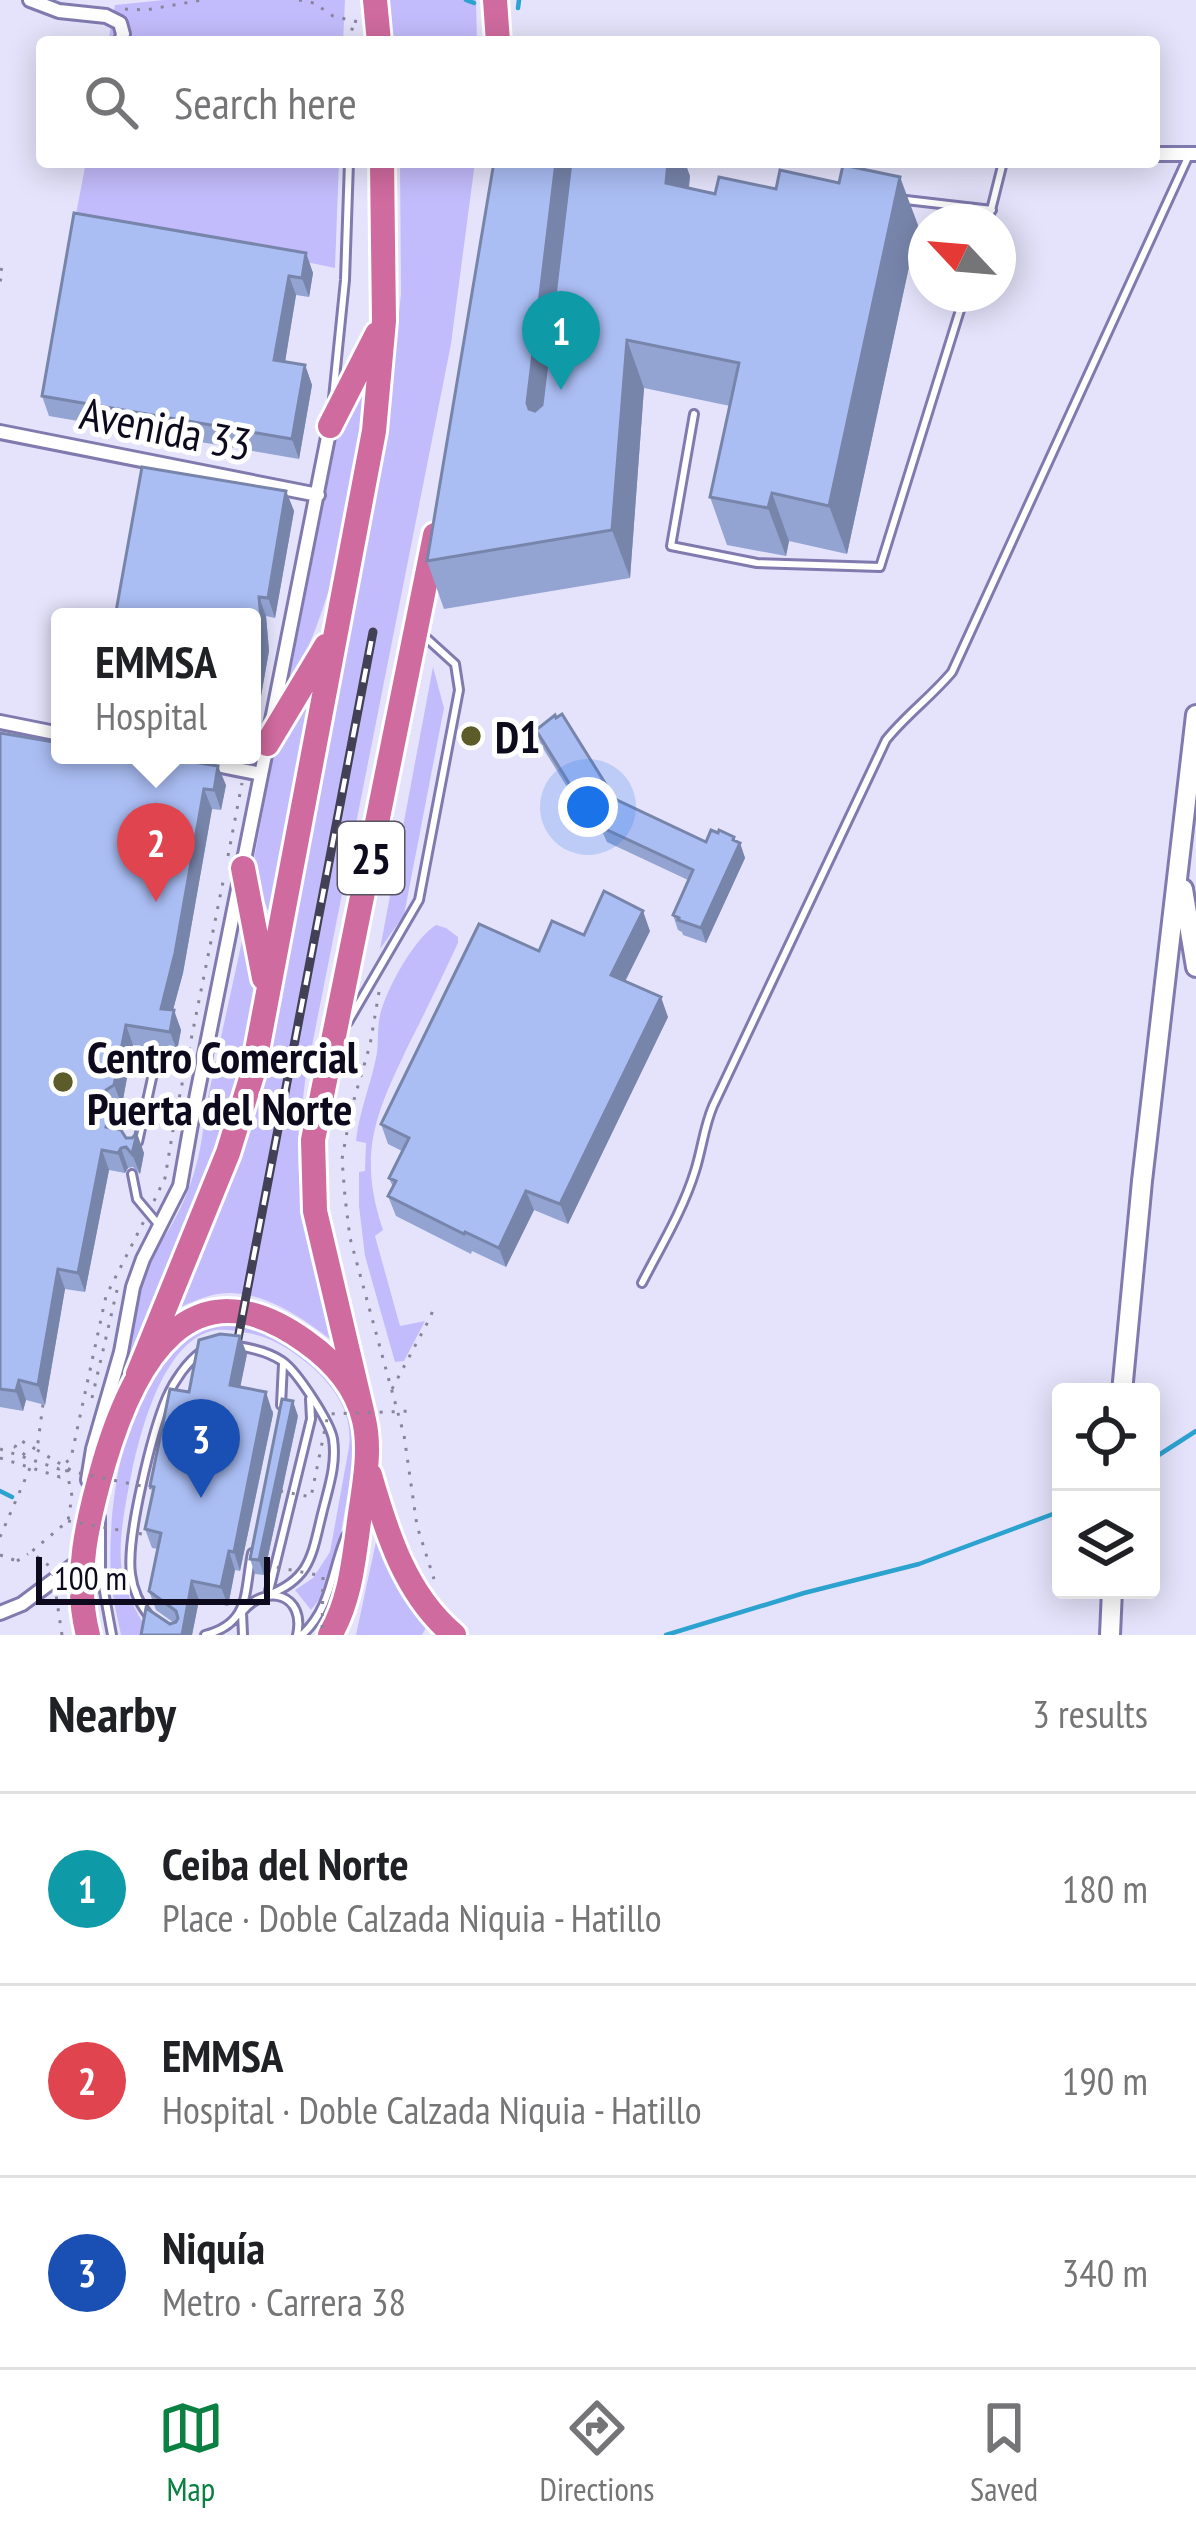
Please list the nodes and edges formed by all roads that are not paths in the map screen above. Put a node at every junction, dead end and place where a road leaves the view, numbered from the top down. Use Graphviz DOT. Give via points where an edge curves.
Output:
graph roads {
  1 [pos="30,0"];
  2 [pos="495,0"];
  3 [pos="121,36"];
  4 [pos="498,36"];
  5 [pos="1160,154"];
  6 [pos="1192,154"];
  7 [pos="349,168"];
  8 [pos="382,168"];
  9 [pos="1002,168"];
  10 [pos="900,200"];
  11 [pos="937,204"];
  12 [pos="993,204"];
  13 [pos="959,312"];
  14 [pos="384,321"];
  15 [pos="694,414"];
  16 [pos="330,425"];
  17 [pos="0,432"];
  18 [pos="318,495"];
  19 [pos="438,520"];
  20 [pos="416,628"];
  21 [pos="334,634"];
  22 [pos="1196,716"];
  23 [pos="0,722"];
  24 [pos="51,732"];
  25 [pos="267,744"];
  26 [pos="212,764"];
  27 [pos="261,774"];
  28 [pos="1179,862"];
  29 [pos="237,876"];
  30 [pos="1196,967"];
  31 [pos="267,993"];
  32 [pos="328,1062"];
  33 [pos="152,1078"];
  34 [pos="120,1112"];
  35 [pos="144,1116"];
  36 [pos="191,1124"];
  37 [pos="136,1151"];
  38 [pos="132,1174"];
  39 [pos="157,1222"];
  40 [pos="642,1283"];
  41 [pos="227,1345"];
  42 [pos="206,1350"];
  43 [pos="283,1361"];
  44 [pos="138,1374"];
  45 [pos="1123,1383"];
  46 [pos="310,1395"];
  47 [pos="280,1415"];
  48 [pos="363,1415"];
  49 [pos="365,1458"];
  50 [pos="102,1471"];
  51 [pos="362,1501"];
  52 [pos="79,1538"];
  53 [pos="254,1540"];
  54 [pos="268,1595"];
  55 [pos="1112,1599"];
  56 [pos="242,1612"];
  57 [pos="0,1613"];
  58 [pos="163,1626"];
  59 [pos="88,1635"];
  60 [pos="112,1635"];
  61 [pos="205,1635"];
  62 [pos="243,1635"];
  63 [pos="300,1635"];
  64 [pos="326,1635"];
  65 [pos="454,1635"];
  66 [pos="1110,1635"];
  1 -- 3 [label="street" via="106,16 120,23"];
  2 -- 4 [label="highway"];
  5 -- 6 [label="street"];
  6 -- 40 [label="lane" via="952,672 886,740 713,1106 677,1218"];
  7 -- 16 [label="lane"];
  8 -- 14 [label="highway, 25"];
  9 -- 12 [label="lane"];
  10 -- 11 [label="lane"];
  13 -- 15 [label="lane" via="880,567 757,563 671,546"];
  14 -- 16 [label="highway"];
  14 -- 21 [label="highway, 25" via="374,431"];
  16 -- 18 [label="street"];
  17 -- 18 [label="street, Avenida 33"];
  18 -- 25 [label="street"];
  19 -- 20 [label="highway, 25"];
  20 -- 32 [label="highway, 25"];
  20 -- 32 [label="lane" via="455,664 459,690 419,900"];
  21 -- 25 [label="highway"];
  21 -- 31 [label="highway, 25"];
  22 -- 28 [label="main road"];
  23 -- 24 [label="street"];
  25 -- 27 [label="street"];
  26 -- 27 [label="street"];
  27 -- 29 [label="street"];
  28 -- 30 [label="main road"];
  28 -- 45 [label="main road"];
  29 -- 31 [label="highway"];
  29 -- 36 [label="street"];
  31 -- 44 [label="highway, 25" via="228,1154"];
  32 -- 48 [label="highway, 25" via="312,1191"];
  33 -- 35 [label="lane"];
  34 -- 35 [label="lane"];
  35 -- 36 [label="lane"];
  35 -- 37 [label="lane"];
  36 -- 39 [label="street" via="184,1172"];
  38 -- 39 [label="lane" via="137,1198"];
  39 -- 52 [label="street" via="133,1287"];
  41 -- 43 [label="lane"];
  42 -- 58 [label="lane" via="167,1396 130,1550 136,1594"];
  43 -- 46 [label="lane"];
  43 -- 47 [label="lane"];
  44 -- 48 [label="highway, 25" via="178,1328 213,1312 239,1312 324,1354"];
  44 -- 50 [label="highway, 25"];
  46 -- 54 [label="lane"];
  46 -- 54 [label="lane" via="330,1428 334,1468 312,1556 288,1587"];
  48 -- 49 [label="highway, 25"];
  49 -- 51 [label="highway, 25"];
  49 -- 65 [label="highway, 25" via="413,1587"];
  50 -- 52 [label="highway, 25"];
  50 -- 60 [label="lane" via="101,1575"];
  51 -- 63 [label="lane" via="327,1601"];
  51 -- 64 [label="highway, 25" via="345,1601"];
  52 -- 57 [label="street" via="22,1604"];
  52 -- 59 [label="highway, 25"];
  53 -- 56 [label="lane"];
  54 -- 56 [label="lane"];
  54 -- 63 [label="lane" via="293,1606"];
  55 -- 66 [label="main road"];
  56 -- 61 [label="lane"];
  56 -- 62 [label="lane"];
}
